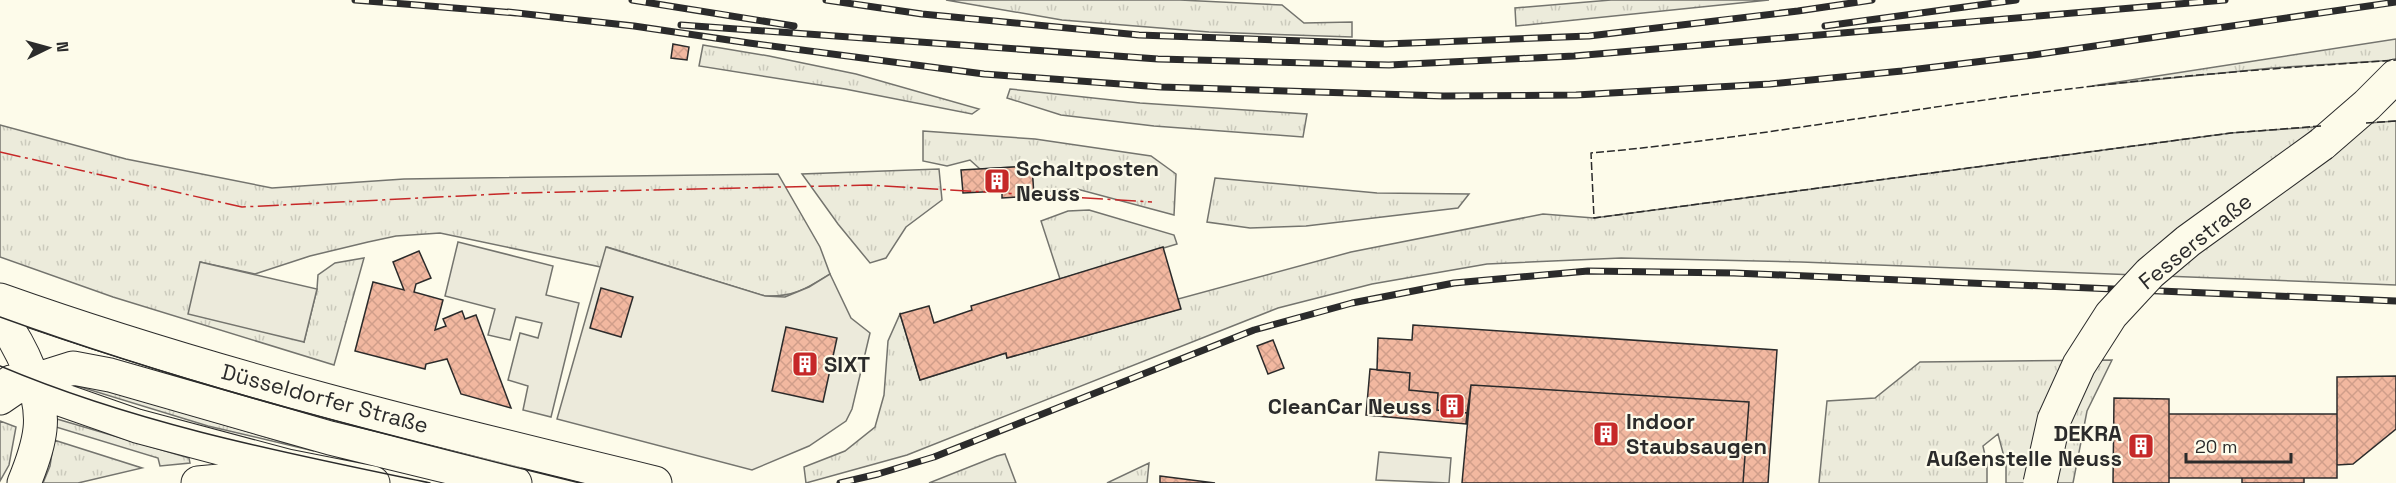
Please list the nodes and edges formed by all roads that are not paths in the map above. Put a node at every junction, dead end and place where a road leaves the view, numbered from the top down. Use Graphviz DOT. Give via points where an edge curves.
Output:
graph roads {
  1 [pos="2396,76"];
  2 [pos="0,300"];
  3 [pos="0,317"];
  4 [pos="18,386"];
  5 [pos="366,481"];
  6 [pos="24,483"];
  7 [pos="198,483"];
  8 [pos="515,483"];
  9 [pos="655,483"];
  10 [pos="2040,483"];
  1 -- 10 [label="main road, Fesserstraße, bridge" via="2322,144 2188,241 2150,273 2111,315 2079,365 2054,420"];
  2 -- 9 [label="main road, Düsseldorfer Straße" via="83,330 287,390"];
  3 -- 4 [label="main road" via="14,336"];
  4 -- 5 [label="main road" via="137,426 287,466"];
  4 -- 6 [label="main road" via="40,428"];
  4 -- 8 [label="main road, Düsseldorfer Straße" via="73,368 110,375 330,438"];
  5 -- 7 [label="main road" via="242,479"];
}
